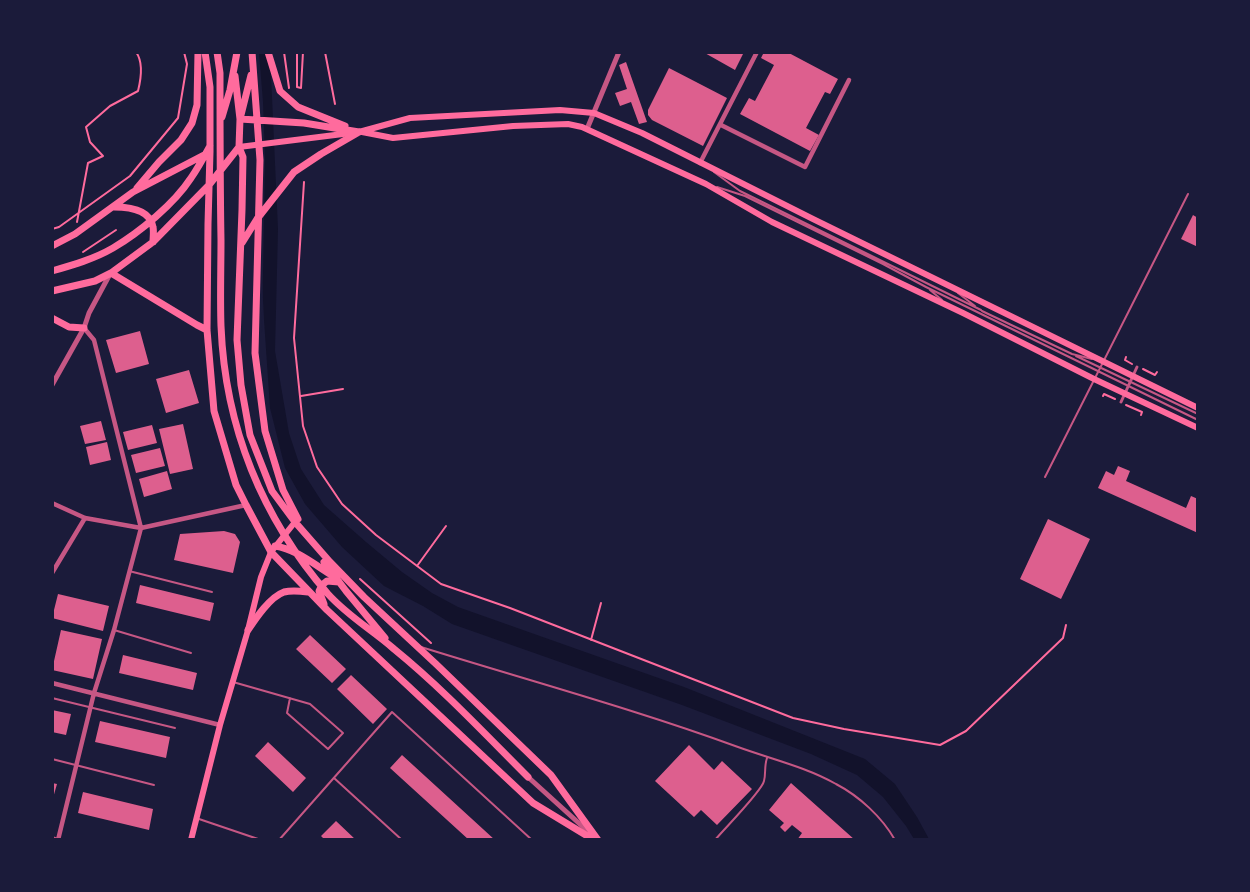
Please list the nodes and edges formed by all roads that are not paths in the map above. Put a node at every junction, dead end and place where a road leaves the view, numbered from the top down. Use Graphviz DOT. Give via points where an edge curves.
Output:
graph roads {
  1 [pos="198,52"];
  2 [pos="205,52"];
  3 [pos="217,52"];
  4 [pos="235,52"];
  5 [pos="253,52"];
  6 [pos="268,52"];
  7 [pos="619,52"];
  8 [pos="757,52"];
  9 [pos="849,80"];
  10 [pos="594,113"];
  11 [pos="240,119"];
  12 [pos="721,125"];
  13 [pos="588,129"];
  14 [pos="359,132"];
  15 [pos="239,147"];
  16 [pos="210,152"];
  17 [pos="703,165"];
  18 [pos="209,184"];
  19 [pos="706,184"];
  20 [pos="133,192"];
  21 [pos="1188,194"];
  22 [pos="113,207"];
  23 [pos="153,242"];
  24 [pos="241,245"];
  25 [pos="52,246"];
  26 [pos="52,271"];
  27 [pos="111,273"];
  28 [pos="947,285"];
  29 [pos="926,287"];
  30 [pos="52,291"];
  31 [pos="950,306"];
  32 [pos="981,310"];
  33 [pos="52,318"];
  34 [pos="84,328"];
  35 [pos="207,330"];
  36 [pos="1072,354"];
  37 [pos="1102,364"];
  38 [pos="1137,367"];
  39 [pos="1098,371"];
  40 [pos="1094,379"];
  41 [pos="52,385"];
  42 [pos="1121,402"];
  43 [pos="1197,408"];
  44 [pos="1197,414"];
  45 [pos="1197,420"];
  46 [pos="1197,429"];
  47 [pos="1045,477"];
  48 [pos="52,503"];
  49 [pos="246,505"];
  50 [pos="85,518"];
  51 [pos="295,522"];
  52 [pos="141,528"];
  53 [pos="273,549"];
  54 [pos="129,571"];
  55 [pos="52,573"];
  56 [pos="345,584"];
  57 [pos="212,592"];
  58 [pos="308,592"];
  59 [pos="364,597"];
  60 [pos="327,610"];
  61 [pos="114,630"];
  62 [pos="248,630"];
  63 [pos="416,645"];
  64 [pos="394,648"];
  65 [pos="191,653"];
  66 [pos="233,682"];
  67 [pos="52,683"];
  68 [pos="94,693"];
  69 [pos="52,698"];
  70 [pos="290,698"];
  71 [pos="90,707"];
  72 [pos="220,725"];
  73 [pos="175,728"];
  74 [pos="767,758"];
  75 [pos="52,759"];
  76 [pos="76,765"];
  77 [pos="528,777"];
  78 [pos="334,778"];
  79 [pos="154,785"];
  80 [pos="196,818"];
  81 [pos="57,839"];
  82 [pos="191,840"];
  83 [pos="261,840"];
  84 [pos="279,840"];
  85 [pos="402,840"];
  86 [pos="532,840"];
  87 [pos="596,840"];
  88 [pos="715,840"];
  89 [pos="895,840"];
  1 -- 20 [label="main road" via="197,105 192,123"];
  2 -- 16 [label="main road" via="210,87"];
  3 -- 64 [label="main road" via="221,328 226,375 245,456 276,524 302,561 349,615"];
  4 -- 11 [label="main road"];
  4 -- 26 [label="main road" via="230,90 216,135 190,179 162,211 112,249"];
  5 -- 11 [label="main road"];
  5 -- 64 [label="main road" via="260,160 255,353 265,431 282,490 312,543"];
  6 -- 14 [label="main road" via="280,91 298,107"];
  7 -- 10 [label="street"];
  8 -- 12 [label="street"];
  9 -- 12 [label="street" via="805,167"];
  10 -- 13 [label="street"];
  10 -- 14 [label="main road" via="560,110 410,118"];
  10 -- 17 [label="main road"];
  11 -- 14 [label="main road"];
  11 -- 15 [label="main road"];
  12 -- 17 [label="street"];
  13 -- 14 [label="main road" via="568,124 513,126 393,138"];
  13 -- 19 [label="main road"];
  14 -- 15 [label="main road"];
  14 -- 24 [label="main road" via="294,172"];
  15 -- 16 [label="main road"];
  15 -- 18 [label="main road"];
  15 -- 24 [label="main road" via="243,157"];
  16 -- 18 [label="main road"];
  16 -- 20 [label="main road"];
  17 -- 28 [label="main road"];
  17 -- 32 [label="lane" via="740,191"];
  18 -- 23 [label="main road"];
  18 -- 35 [label="main road"];
  19 -- 29 [label="lane" via="745,196"];
  19 -- 31 [label="main road" via="772,222"];
  20 -- 22 [label="main road"];
  21 -- 37 [label="lane"];
  22 -- 23 [label="main road" via="135,208 147,216 153,226"];
  22 -- 25 [label="main road"];
  23 -- 27 [label="main road"];
  24 -- 51 [label="main road" via="237,340 250,435 272,491"];
  27 -- 30 [label="main road"];
  27 -- 34 [label="street" via="88,313"];
  27 -- 35 [label="main road"];
  28 -- 32 [label="lane"];
  28 -- 37 [label="main road"];
  29 -- 31 [label="lane"];
  29 -- 39 [label="lane"];
  31 -- 40 [label="main road"];
  32 -- 36 [label="lane"];
  33 -- 34 [label="main road" via="69,327"];
  34 -- 41 [label="street"];
  34 -- 52 [label="street" via="94,340"];
  35 -- 49 [label="main road" via="214,411 236,485"];
  36 -- 37 [label="lane"];
  36 -- 37 [label="lane"];
  37 -- 39 [label="lane"];
  37 -- 43 [label="main road"];
  37 -- 44 [label="lane"];
  38 -- 42 [label="street"];
  39 -- 40 [label="lane"];
  39 -- 45 [label="lane"];
  40 -- 46 [label="main road"];
  40 -- 47 [label="lane"];
  48 -- 50 [label="street"];
  49 -- 52 [label="street"];
  49 -- 53 [label="main road"];
  50 -- 52 [label="street"];
  50 -- 55 [label="street"];
  51 -- 53 [label="main road"];
  51 -- 59 [label="main road"];
  52 -- 54 [label="street"];
  53 -- 56 [label="main road" via="282,547 299,554"];
  53 -- 58 [label="main road"];
  53 -- 62 [label="main road" via="261,577"];
  54 -- 57 [label="lane"];
  54 -- 61 [label="street"];
  56 -- 59 [label="main road"];
  56 -- 60 [label="main road" via="327,581 322,585 318,591"];
  58 -- 60 [label="main road"];
  58 -- 62 [label="main road" via="280,594"];
  59 -- 63 [label="main road"];
  60 -- 87 [label="main road" via="532,803"];
  61 -- 65 [label="lane"];
  61 -- 68 [label="street"];
  62 -- 66 [label="main road"];
  63 -- 74 [label="lane" via="685,728"];
  63 -- 87 [label="main road" via="551,775"];
  64 -- 77 [label="main road"];
  66 -- 70 [label="lane"];
  66 -- 72 [label="main road"];
  67 -- 68 [label="street"];
  68 -- 71 [label="street"];
  68 -- 72 [label="street"];
  69 -- 71 [label="lane"];
  70 -- 70 [label="lane" via="310,704 343,733 328,749 287,713"];
  71 -- 73 [label="lane"];
  71 -- 76 [label="street"];
  72 -- 80 [label="main road"];
  74 -- 88 [label="lane" via="764,783"];
  74 -- 89 [label="lane" via="837,784 887,826"];
  75 -- 76 [label="lane"];
  76 -- 79 [label="lane"];
  76 -- 81 [label="street"];
  77 -- 87 [label="street"];
  78 -- 84 [label="lane"];
  78 -- 85 [label="lane"];
  78 -- 86 [label="lane" via="392,712"];
  80 -- 82 [label="main road"];
  80 -- 83 [label="lane"];
}
